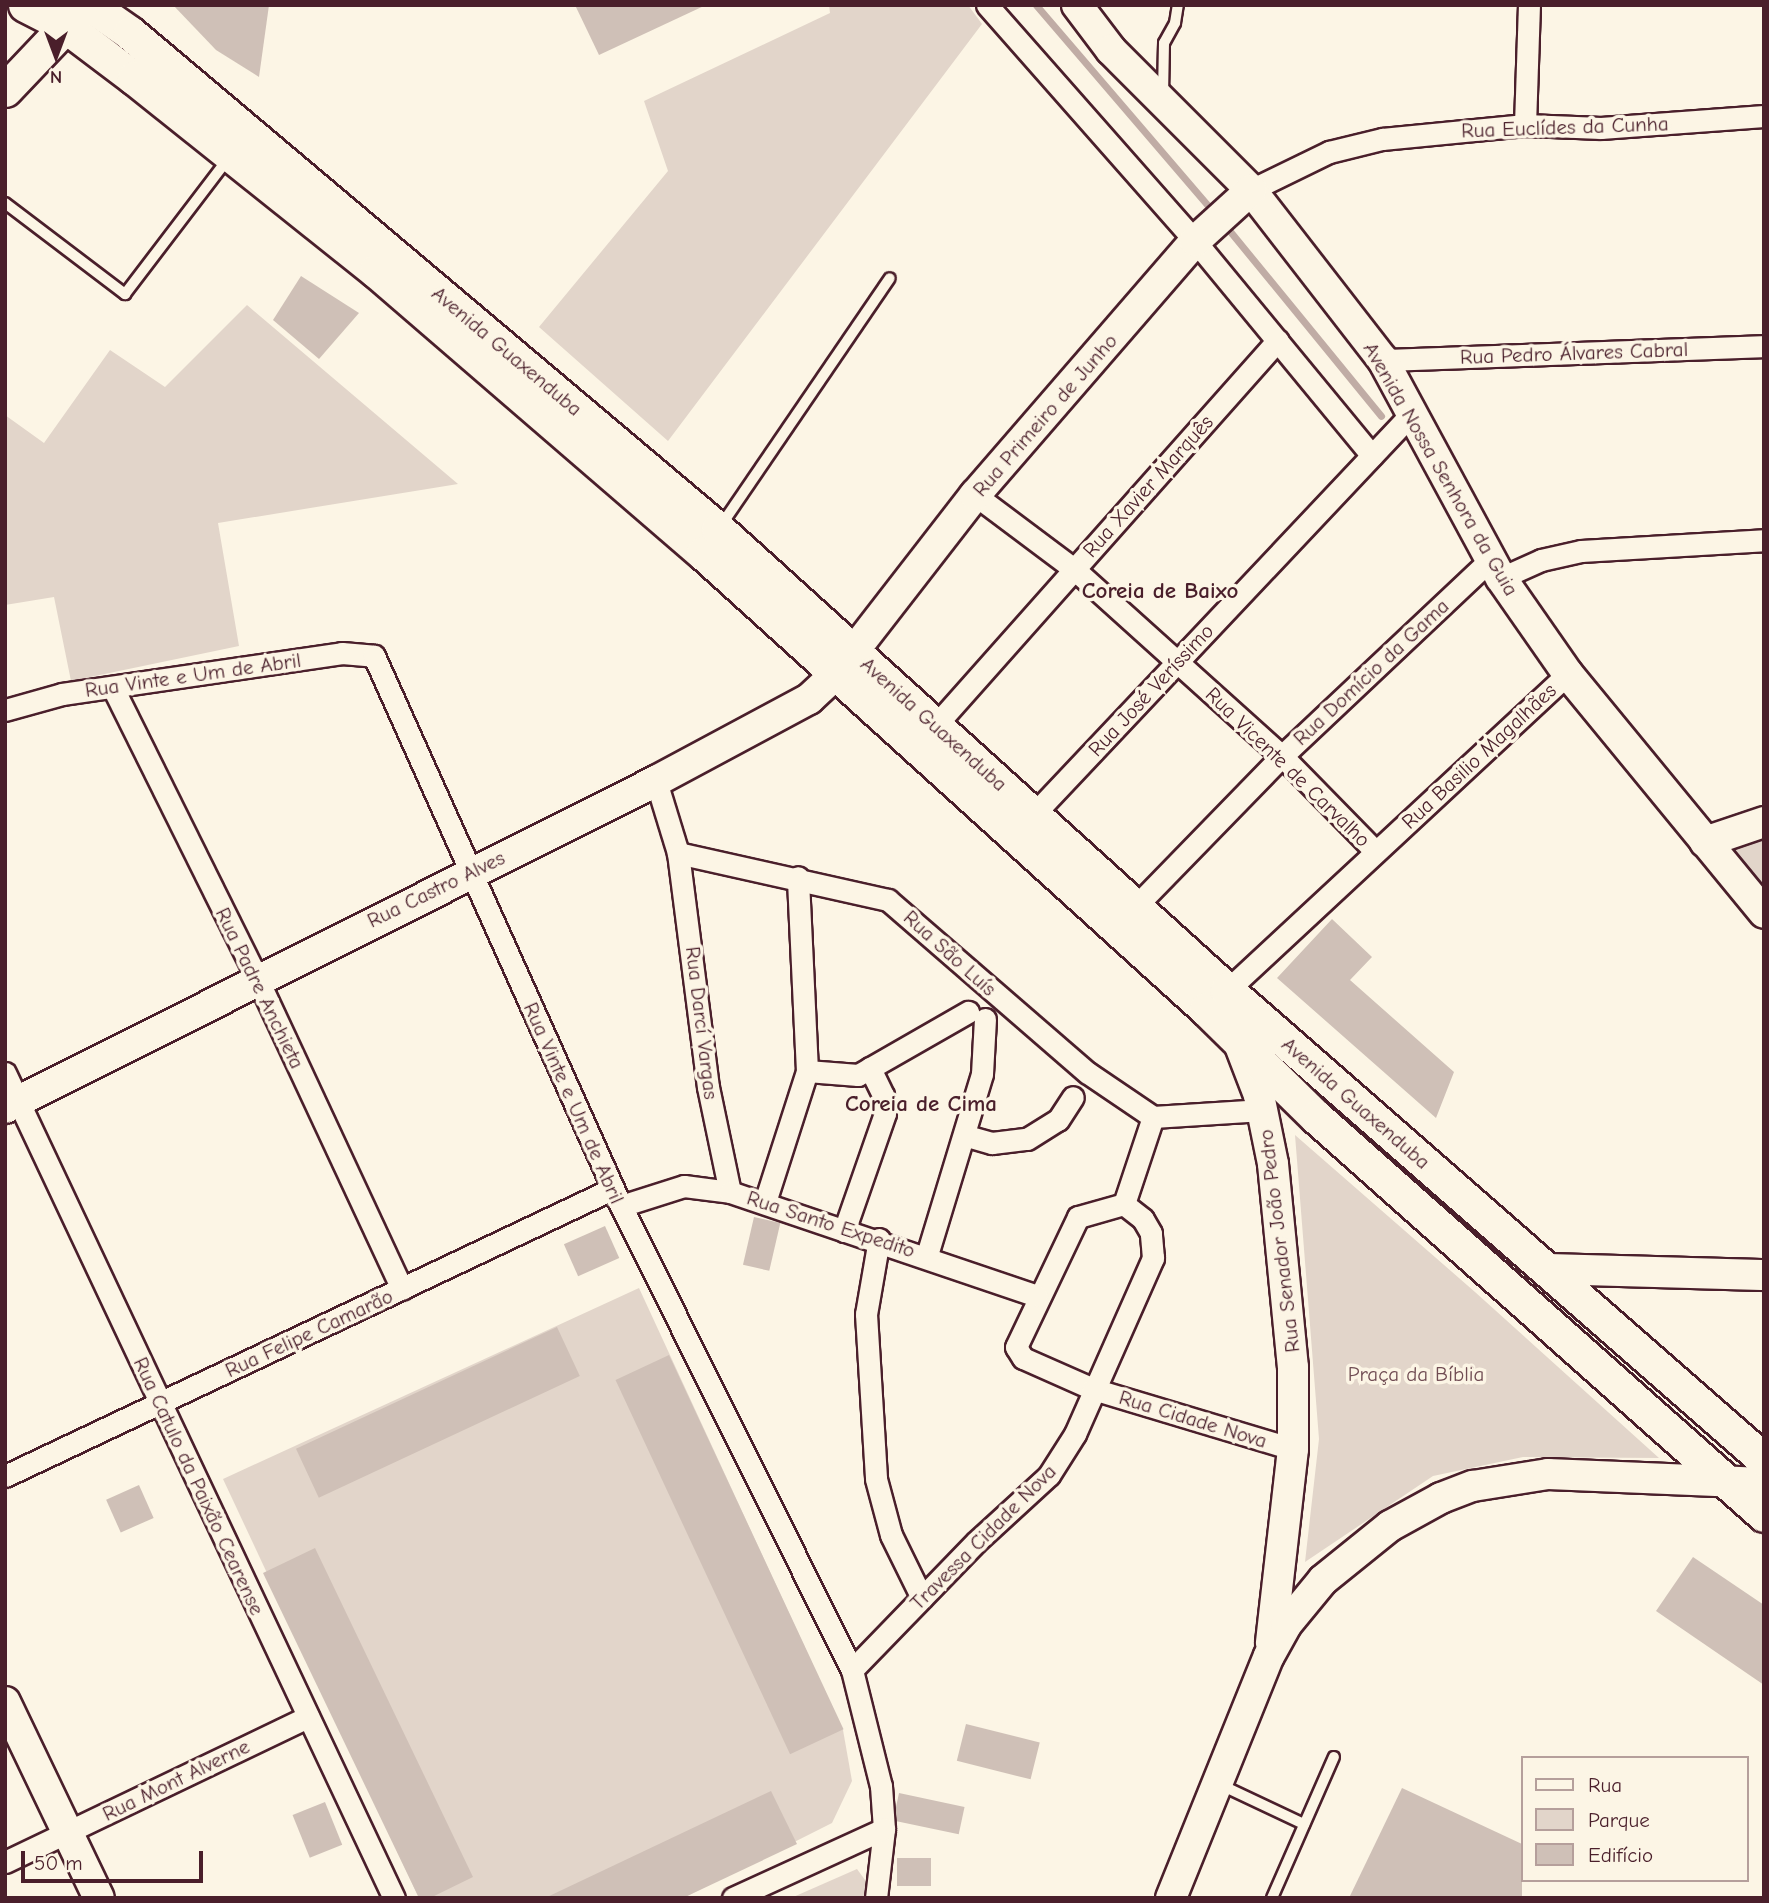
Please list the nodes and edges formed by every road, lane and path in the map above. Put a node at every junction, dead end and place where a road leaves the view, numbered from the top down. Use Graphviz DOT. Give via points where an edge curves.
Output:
graph roads {
  1 [pos="25,5"];
  2 [pos="987,5"];
  3 [pos="1077,5"];
  4 [pos="1178,5"];
  5 [pos="1529,5"];
  6 [pos="80,12"];
  7 [pos="125,19"];
  8 [pos="5,90"];
  9 [pos="1162,101"];
  10 [pos="1764,116"];
  11 [pos="1525,125"];
  12 [pos="231,156"];
  13 [pos="1244,196"];
  14 [pos="5,203"];
  15 [pos="1201,236"];
  16 [pos="890,278"];
  17 [pos="1278,340"];
  18 [pos="1764,346"];
  19 [pos="1383,360"];
  20 [pos="1413,412"];
  21 [pos="1372,456"];
  22 [pos="975,495"];
  23 [pos="710,541"];
  24 [pos="1762,546"];
  25 [pos="1496,568"];
  26 [pos="1074,569"];
  27 [pos="1177,662"];
  28 [pos="844,663"];
  29 [pos="1567,674"];
  30 [pos="114,690"];
  31 [pos="5,710"];
  32 [pos="935,726"];
  33 [pos="1282,756"];
  34 [pos="656,781"];
  35 [pos="1033,814"];
  36 [pos="1764,822"];
  37 [pos="1705,842"];
  38 [pos="1376,852"];
  39 [pos="678,853"];
  40 [pos="470,872"];
  41 [pos="798,877"];
  42 [pos="1135,907"];
  43 [pos="1764,913"];
  44 [pos="257,978"];
  45 [pos="1217,1000"];
  46 [pos="1238,1039"];
  47 [pos="870,1068"];
  48 [pos="807,1071"];
  49 [pos="5,1073"];
  50 [pos="1088,1073"];
  51 [pos="1073,1097"];
  52 [pos="12,1104"];
  53 [pos="1263,1110"];
  54 [pos="1153,1117"];
  55 [pos="1316,1117"];
  56 [pos="967,1136"];
  57 [pos="730,1192"];
  58 [pos="617,1198"];
  59 [pos="765,1202"];
  60 [pos="1124,1204"];
  61 [pos="844,1231"];
  62 [pos="878,1239"];
  63 [pos="927,1255"];
  64 [pos="1546,1269"];
  65 [pos="1764,1275"];
  66 [pos="402,1289"];
  67 [pos="1037,1296"];
  68 [pos="1093,1389"];
  69 [pos="160,1403"];
  70 [pos="1293,1449"];
  71 [pos="1764,1460"];
  72 [pos="5,1476"];
  73 [pos="1725,1481"];
  74 [pos="1764,1483"];
  75 [pos="1764,1515"];
  76 [pos="922,1598"];
  77 [pos="1269,1656"];
  78 [pos="852,1670"];
  79 [pos="5,1702"];
  80 [pos="308,1717"];
  81 [pos="1334,1757"];
  82 [pos="1217,1783"];
  83 [pos="1304,1824"];
  84 [pos="884,1829"];
  85 [pos="68,1832"];
  86 [pos="5,1862"];
  87 [pos="99,1898"];
  88 [pos="394,1898"];
  89 [pos="733,1898"];
  90 [pos="876,1898"];
  91 [pos="1171,1898"];
  92 [pos="1272,1898"];
  1 -- 6 [label="main road"];
  2 -- 15 [label="street"];
  3 -- 9 [label="street, Avenida Nossa Senhora da Guia" via="1111,50"];
  4 -- 9 [label="lane" via="1164,43"];
  5 -- 11 [label="street"];
  6 -- 7 [label="main road, Avenida Guaxenduba"];
  6 -- 8 [label="main road"];
  6 -- 12 [label="main road, Avenida Guaxenduba"];
  7 -- 23 [label="main road, Avenida Guaxenduba"];
  9 -- 13 [label="street, Avenida Nossa Senhora da Guia"];
  10 -- 11 [label="street, Rua Euclídes da Cunha" via="1601,128"];
  11 -- 13 [label="street, Rua Euclídes da Cunha" via="1382,139 1309,160"];
  12 -- 14 [label="lane" via="125,293"];
  12 -- 23 [label="main road, Avenida Guaxenduba"];
  13 -- 15 [label="street, Rua Primeiro de Junho"];
  13 -- 19 [label="street, Avenida Nossa Senhora da Guia"];
  15 -- 17 [label="street"];
  15 -- 22 [label="street, Rua Primeiro de Junho"];
  16 -- 23 [label="lane"];
  17 -- 21 [label="street"];
  17 -- 26 [label="street, Rua Xavier Marquês"];
  18 -- 19 [label="street, Rua Pedro Álvares Cabral"];
  19 -- 20 [label="street, Avenida Nossa Senhora da Guia"];
  20 -- 21 [label="street, Rua José Veríssimo"];
  20 -- 25 [label="street, Avenida Nossa Senhora da Guia"];
  21 -- 27 [label="street, Rua José Veríssimo"];
  22 -- 26 [label="street, Rua Vicente de Carvalho"];
  22 -- 28 [label="street, Rua Primeiro de Junho"];
  23 -- 28 [label="main road, Avenida Guaxenduba"];
  24 -- 25 [label="street" via="1581,551"];
  25 -- 29 [label="street, Avenida Nossa Senhora da Guia"];
  25 -- 33 [label="street, Rua Domício da Gama"];
  26 -- 27 [label="street, Rua Vicente de Carvalho"];
  26 -- 32 [label="street, Rua Xavier Marquês"];
  27 -- 33 [label="street, Rua Vicente de Carvalho"];
  27 -- 35 [label="street, Rua José Veríssimo"];
  28 -- 32 [label="main road, Avenida Guaxenduba"];
  28 -- 34 [label="street, Rua Castro Alves" via="809,699"];
  28 -- 45 [label="main road, Avenida Guaxenduba"];
  29 -- 37 [label="street, Avenida Nossa Senhora da Guia"];
  29 -- 38 [label="street, Rua Basilio Magalhães"];
  30 -- 31 [label="street, Rua Vinte e Um de Abril" via="62,694"];
  30 -- 40 [label="street, Rua Vinte e Um de Abril" via="342,653 374,656"];
  30 -- 44 [label="street, Rua Padre Anchieta"];
  32 -- 35 [label="main road, Avenida Guaxenduba"];
  33 -- 38 [label="street, Rua Vicente de Carvalho"];
  33 -- 42 [label="street, Rua Domício da Gama"];
  34 -- 39 [label="street"];
  34 -- 40 [label="street, Rua Castro Alves"];
  35 -- 42 [label="main road, Avenida Guaxenduba"];
  36 -- 37 [label="street"];
  37 -- 43 [label="street, Avenida Nossa Senhora da Guia"];
  38 -- 45 [label="street, Rua Basilio Magalhães"];
  39 -- 41 [label="street, Rua São Luís"];
  39 -- 57 [label="street, Rua Darcí Vargas" via="708,1087"];
  40 -- 44 [label="street, Rua Castro Alves"];
  40 -- 58 [label="street, Rua Vinte e Um de Abril"];
  41 -- 48 [label="street"];
  41 -- 50 [label="street, Rua São Luís" via="863,893 904,910"];
  42 -- 45 [label="main road, Avenida Guaxenduba"];
  44 -- 52 [label="street, Rua Castro Alves"];
  44 -- 66 [label="street, Rua Padre Anchieta"];
  45 -- 46 [label="main road, Avenida Guaxenduba"];
  45 -- 64 [label="main road, Avenida Guaxenduba"];
  46 -- 53 [label="street, Rua Senador João Pedro"];
  46 -- 55 [label="main road, Avenida Guaxenduba"];
  47 -- 48 [label="street" via="842,1076"];
  47 -- 56 [label="street" via="977,1016 984,1063"];
  47 -- 61 [label="street" via="883,1095 885,1113"];
  48 -- 59 [label="street"];
  49 -- 52 [label="street, Rua Catulo da Paixão Cearense"];
  50 -- 51 [label="lane"];
  50 -- 54 [label="street, Rua São Luís"];
  51 -- 56 [label="street" via="1058,1120 1027,1139 1002,1144"];
  52 -- 69 [label="street, Rua Catulo da Paixão Cearense"];
  53 -- 54 [label="street"];
  53 -- 70 [label="street, Rua Senador João Pedro" via="1286,1262"];
  54 -- 60 [label="street"];
  55 -- 64 [label="main road" via="1356,1138 1501,1268 1527,1275"];
  55 -- 73 [label="main road, Avenida Guaxenduba"];
  56 -- 63 [label="street"];
  57 -- 58 [label="street, Rua Santo Expedito" via="684,1186"];
  57 -- 59 [label="street, Rua Santo Expedito"];
  58 -- 66 [label="street, Rua Felipe Camarão"];
  58 -- 78 [label="street, Rua Vinte e Um de Abril"];
  59 -- 61 [label="street, Rua Santo Expedito"];
  60 -- 67 [label="street, Rua Cidade Nova" via="1078,1217"];
  60 -- 68 [label="street, Rua Cidade Nova" via="1143,1219 1151,1233 1153,1258 1137,1302"];
  61 -- 62 [label="street, Rua Santo Expedito"];
  62 -- 63 [label="street, Rua Santo Expedito"];
  62 -- 76 [label="street" via="866,1314 876,1479 891,1535"];
  63 -- 67 [label="street, Rua Santo Expedito"];
  64 -- 65 [label="street"];
  64 -- 71 [label="main road, Avenida Guaxenduba"];
  66 -- 69 [label="street, Rua Felipe Camarão"];
  67 -- 68 [label="street, Rua Cidade Nova" via="1016,1347 1038,1367"];
  68 -- 70 [label="street, Rua Cidade Nova"];
  68 -- 76 [label="street, Travessa Cidade Nova" via="1075,1434 1049,1475"];
  69 -- 72 [label="street, Rua Felipe Camarão"];
  69 -- 80 [label="street, Rua Catulo da Paixão Cearense"];
  70 -- 77 [label="street, Rua Senador João Pedro"];
  73 -- 74 [label="street, Rua Senador João Pedro"];
  73 -- 75 [label="main road, Avenida Guaxenduba"];
  73 -- 77 [label="street, Rua Senador João Pedro" via="1548,1474 1473,1486 1441,1498 1390,1526 1323,1580 1286,1625"];
  76 -- 78 [label="street, Travessa Cidade Nova"];
  77 -- 82 [label="street, Rua Senador João Pedro"];
  78 -- 84 [label="street, Rua Vinte e Um de Abril" via="881,1786"];
  79 -- 85 [label="street"];
  80 -- 85 [label="street, Rua Mont Alverne"];
  80 -- 88 [label="street, Rua Catulo da Paixão Cearense"];
  81 -- 83 [label="lane"];
  82 -- 83 [label="lane"];
  82 -- 91 [label="street, Rua Senador João Pedro"];
  83 -- 92 [label="lane"];
  84 -- 89 [label="street"];
  84 -- 90 [label="street, Rua Vinte e Um de Abril"];
  85 -- 86 [label="street, Rua Mont Alverne"];
  85 -- 87 [label="street"];
}
